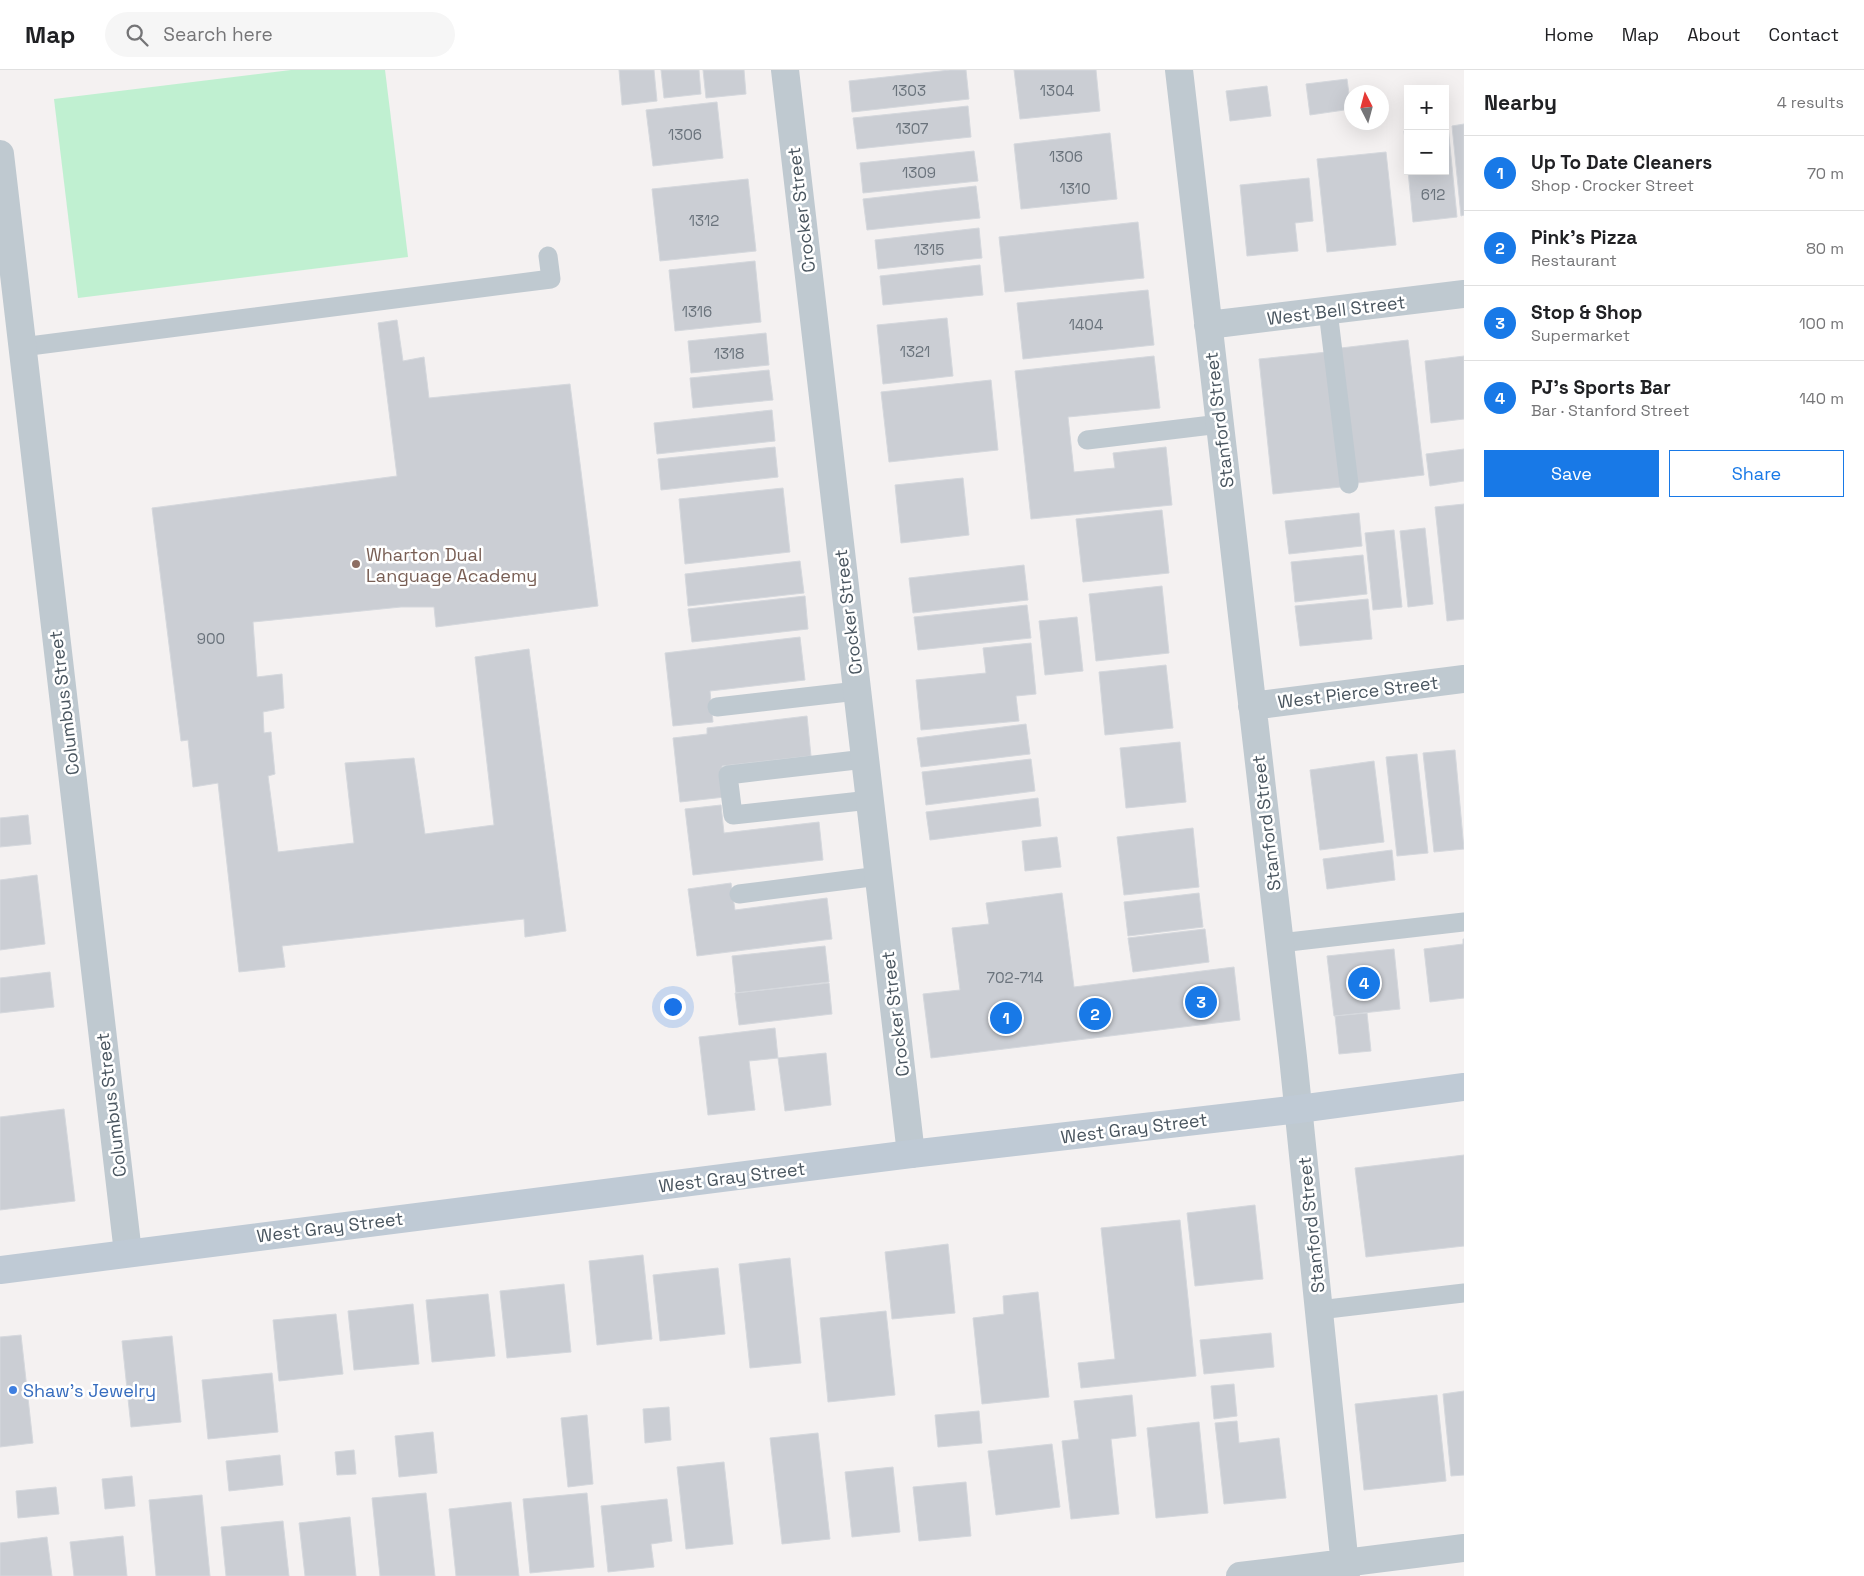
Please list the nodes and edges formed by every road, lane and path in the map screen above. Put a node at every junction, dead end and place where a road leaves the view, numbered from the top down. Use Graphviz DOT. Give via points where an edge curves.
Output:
graph roads {
  1 [pos="785,70"];
  2 [pos="1179,70"];
  3 [pos="0,154"];
  4 [pos="548,256"];
  5 [pos="1464,294"];
  6 [pos="1328,310"];
  7 [pos="1208,325"];
  8 [pos="22,347"];
  9 [pos="1220,424"];
  10 [pos="1087,440"];
  11 [pos="1349,484"];
  12 [pos="1464,679"];
  13 [pos="857,691"];
  14 [pos="1252,706"];
  15 [pos="717,707"];
  16 [pos="865,759"];
  17 [pos="870,800"];
  18 [pos="879,876"];
  19 [pos="739,894"];
  20 [pos="1464,922"];
  21 [pos="1280,943"];
  22 [pos="1464,1087"];
  23 [pos="1299,1109"];
  24 [pos="911,1154"];
  25 [pos="128,1253"];
  26 [pos="0,1270"];
  27 [pos="1464,1293"];
  28 [pos="1319,1310"];
  29 [pos="1464,1548"];
  30 [pos="1346,1569"];
  31 [pos="1240,1576"];
  1 -- 13 [label="street, Crocker Street"];
  2 -- 7 [label="street, Stanford Street"];
  3 -- 8 [label="street, Columbus Street"];
  4 -- 8 [label="lane" via="551,279"];
  5 -- 6 [label="street, West Bell Street"];
  6 -- 7 [label="street, West Bell Street"];
  6 -- 11 [label="lane"];
  7 -- 9 [label="street, Stanford Street"];
  8 -- 25 [label="street, Columbus Street"];
  9 -- 10 [label="lane"];
  9 -- 14 [label="street, Stanford Street"];
  12 -- 14 [label="street, West Pierce Street"];
  13 -- 15 [label="lane"];
  13 -- 16 [label="street, Crocker Street"];
  14 -- 21 [label="street, Stanford Street"];
  16 -- 17 [label="street, Crocker Street"];
  16 -- 17 [label="lane" via="728,775 733,815"];
  17 -- 18 [label="street, Crocker Street"];
  18 -- 19 [label="lane"];
  18 -- 24 [label="street, Crocker Street"];
  20 -- 21 [label="lane"];
  21 -- 23 [label="street, Stanford Street"];
  22 -- 23 [label="main road, West Gray Street"];
  23 -- 24 [label="main road, West Gray Street"];
  23 -- 28 [label="street, Stanford Street"];
  24 -- 25 [label="main road, West Gray Street"];
  25 -- 26 [label="main road, West Gray Street"];
  27 -- 28 [label="lane"];
  28 -- 30 [label="street, Stanford Street"];
  29 -- 30 [label="street"];
  30 -- 31 [label="street"];
}
